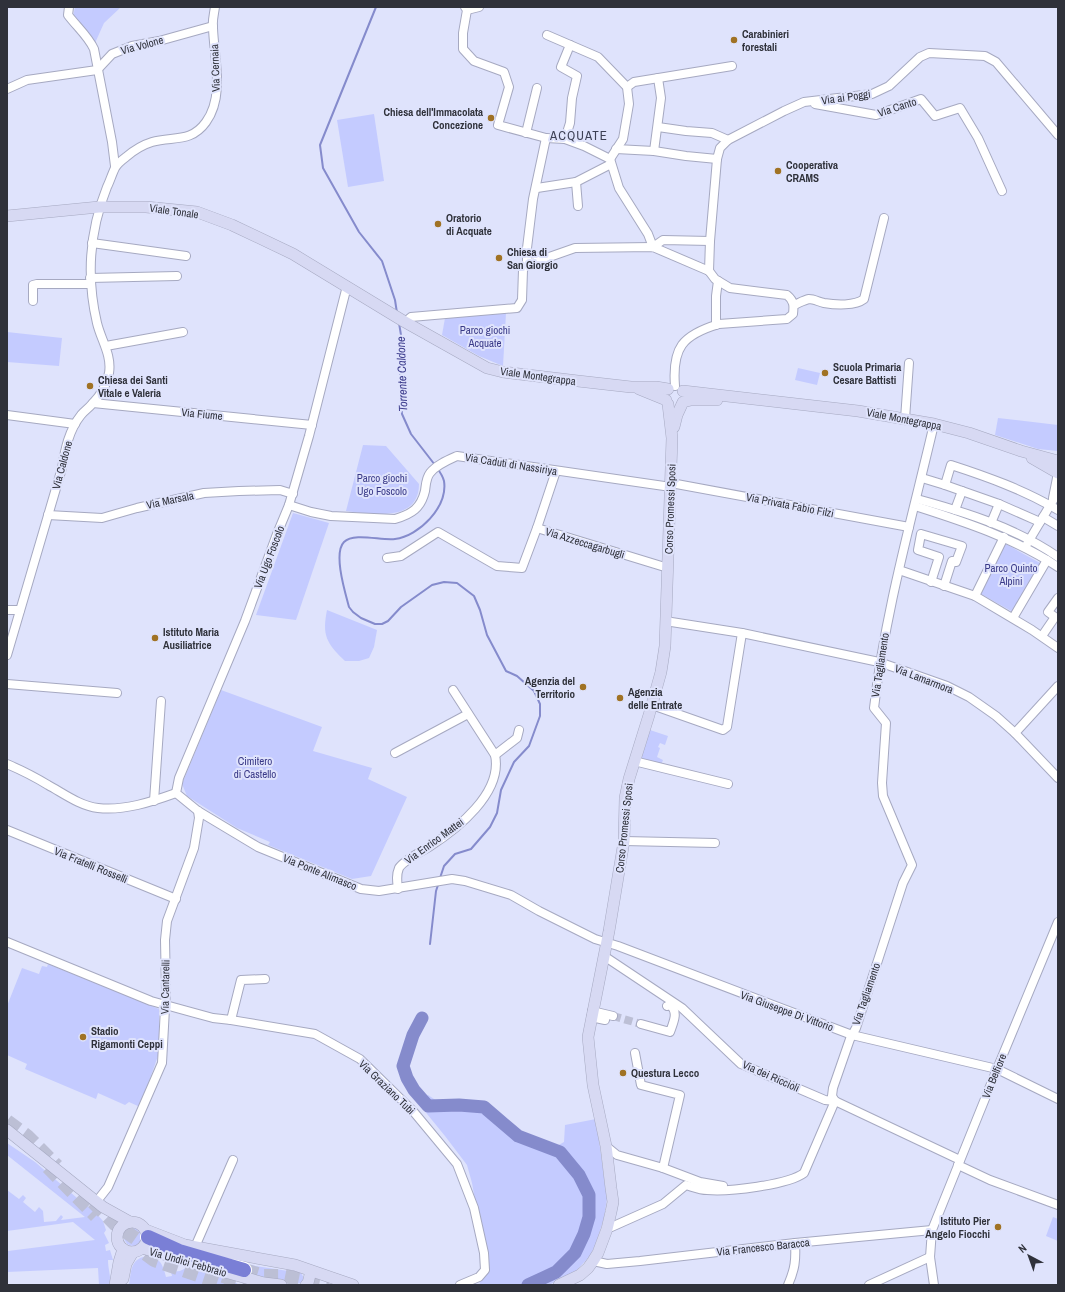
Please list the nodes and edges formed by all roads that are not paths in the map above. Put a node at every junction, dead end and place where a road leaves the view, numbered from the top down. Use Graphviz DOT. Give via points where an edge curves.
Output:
graph roads {
  1 [pos="69,7"];
  2 [pos="215,7"];
  3 [pos="479,7"];
  4 [pos="466,8"];
  5 [pos="213,26"];
  6 [pos="547,35"];
  7 [pos="570,45"];
  8 [pos="732,66"];
  9 [pos="97,70"];
  10 [pos="658,78"];
  11 [pos="628,87"];
  12 [pos="537,88"];
  13 [pos="7,89"];
  14 [pos="804,102"];
  15 [pos="658,127"];
  16 [pos="526,133"];
  17 [pos="1058,135"];
  18 [pos="546,138"];
  19 [pos="565,139"];
  20 [pos="728,140"];
  21 [pos="616,149"];
  22 [pos="654,151"];
  23 [pos="717,159"];
  24 [pos="611,161"];
  25 [pos="115,166"];
  26 [pos="576,182"];
  27 [pos="537,188"];
  28 [pos="1002,191"];
  29 [pos="578,206"];
  30 [pos="99,207"];
  31 [pos="7,216"];
  32 [pos="884,218"];
  33 [pos="710,241"];
  34 [pos="92,243"];
  35 [pos="653,246"];
  36 [pos="186,256"];
  37 [pos="527,259"];
  38 [pos="709,271"];
  39 [pos="177,276"];
  40 [pos="91,281"];
  41 [pos="718,281"];
  42 [pos="347,286"];
  43 [pos="33,301"];
  44 [pos="794,305"];
  45 [pos="404,321"];
  46 [pos="716,325"];
  47 [pos="183,332"];
  48 [pos="106,346"];
  49 [pos="909,362"];
  50 [pos="631,386"];
  51 [pos="675,389"];
  52 [pos="667,402"];
  53 [pos="683,402"];
  54 [pos="93,403"];
  55 [pos="783,403"];
  56 [pos="7,414"];
  57 [pos="905,419"];
  58 [pos="75,424"];
  59 [pos="934,424"];
  60 [pos="312,425"];
  61 [pos="672,438"];
  62 [pos="1021,452"];
  63 [pos="1058,461"];
  64 [pos="1058,466"];
  65 [pos="556,471"];
  66 [pos="1058,473"];
  67 [pos="922,478"];
  68 [pos="671,485"];
  69 [pos="945,485"];
  70 [pos="962,491"];
  71 [pos="1058,492"];
  72 [pos="293,494"];
  73 [pos="1051,502"];
  74 [pos="916,503"];
  75 [pos="999,504"];
  76 [pos="289,505"];
  77 [pos="955,510"];
  78 [pos="1058,510"];
  79 [pos="48,515"];
  80 [pos="1042,520"];
  81 [pos="991,523"];
  82 [pos="1058,526"];
  83 [pos="909,527"];
  84 [pos="537,528"];
  85 [pos="1004,537"];
  86 [pos="1027,544"];
  87 [pos="1058,557"];
  88 [pos="387,558"];
  89 [pos="1047,560"];
  90 [pos="1058,567"];
  91 [pos="668,568"];
  92 [pos="899,570"];
  93 [pos="932,582"];
  94 [pos="944,586"];
  95 [pos="975,596"];
  96 [pos="1058,598"];
  97 [pos="7,610"];
  98 [pos="20,610"];
  99 [pos="1013,618"];
  100 [pos="665,621"];
  101 [pos="742,633"];
  102 [pos="1042,636"];
  103 [pos="1056,644"];
  104 [pos="7,655"];
  105 [pos="879,662"];
  106 [pos="7,684"];
  107 [pos="1058,686"];
  108 [pos="453,690"];
  109 [pos="117,693"];
  110 [pos="161,701"];
  111 [pos="652,705"];
  112 [pos="468,714"];
  113 [pos="519,730"];
  114 [pos="1015,733"];
  115 [pos="395,753"];
  116 [pos="495,755"];
  117 [pos="634,761"];
  118 [pos="7,764"];
  119 [pos="1058,778"];
  120 [pos="728,784"];
  121 [pos="176,793"];
  122 [pos="154,801"];
  123 [pos="198,811"];
  124 [pos="7,830"];
  125 [pos="624,841"];
  126 [pos="715,843"];
  127 [pos="398,889"];
  128 [pos="176,899"];
  129 [pos="1058,922"];
  130 [pos="7,942"];
  131 [pos="606,943"];
  132 [pos="604,956"];
  133 [pos="266,979"];
  134 [pos="164,1004"];
  135 [pos="668,1006"];
  136 [pos="592,1014"];
  137 [pos="613,1016"];
  138 [pos="230,1020"];
  139 [pos="605,1020"];
  140 [pos="641,1024"];
  141 [pos="852,1035"];
  142 [pos="635,1053"];
  143 [pos="997,1069"];
  144 [pos="1058,1099"];
  145 [pos="835,1101"];
  146 [pos="7,1130"];
  147 [pos="606,1146"];
  148 [pos="234,1160"];
  149 [pos="959,1162"];
  150 [pos="663,1168"];
  151 [pos="732,1186"];
  152 [pos="100,1204"];
  153 [pos="1058,1205"];
  154 [pos="130,1222"];
  155 [pos="607,1229"];
  156 [pos="119,1230"];
  157 [pos="932,1230"];
  158 [pos="138,1243"];
  159 [pos="795,1243"];
  160 [pos="195,1247"];
  161 [pos="930,1257"];
  162 [pos="593,1261"];
  163 [pos="244,1270"];
  164 [pos="311,1271"];
  165 [pos="115,1285"];
  166 [pos="122,1285"];
  167 [pos="281,1285"];
  168 [pos="306,1285"];
  169 [pos="353,1285"];
  170 [pos="460,1285"];
  171 [pos="559,1285"];
  172 [pos="788,1285"];
  173 [pos="869,1285"];
  174 [pos="934,1285"];
  1 -- 9 [label="street" via="68,15 90,40 94,49"];
  2 -- 5 [label="street, Via Cernaia"];
  3 -- 4 [label="street"];
  4 -- 16 [label="street" via="463,49 474,61 504,72 509,87 498,125"];
  5 -- 9 [label="street, Via Volone" via="132,46 112,54"];
  5 -- 25 [label="street, Via Cernaia" via="216,103 208,120 192,135 140,147"];
  6 -- 7 [label="street"];
  7 -- 11 [label="street" via="598,57"];
  7 -- 19 [label="street" via="561,67 577,76"];
  8 -- 10 [label="street"];
  9 -- 13 [label="street" via="27,80"];
  9 -- 25 [label="street"];
  10 -- 11 [label="street" via="634,82"];
  10 -- 15 [label="street" via="661,98"];
  11 -- 21 [label="street" via="629,104 623,139"];
  12 -- 16 [label="street"];
  14 -- 17 [label="street, Via ai Poggi" via="872,94 889,86 920,57 929,53 985,56 996,62"];
  14 -- 20 [label="street, Via ai Poggi"];
  14 -- 28 [label="street, Via Canto" via="876,115 921,99 936,116 960,108 978,138"];
  15 -- 20 [label="street" via="712,133"];
  15 -- 22 [label="street"];
  16 -- 18 [label="street"];
  18 -- 19 [label="street"];
  18 -- 27 [label="street"];
  19 -- 24 [label="street"];
  20 -- 23 [label="street" via="720,148"];
  21 -- 22 [label="street"];
  21 -- 24 [label="street"];
  22 -- 23 [label="street"];
  23 -- 33 [label="street"];
  24 -- 26 [label="street"];
  24 -- 35 [label="street" via="619,188"];
  25 -- 30 [label="street"];
  26 -- 27 [label="street"];
  26 -- 29 [label="street"];
  27 -- 37 [label="street" via="526,248"];
  30 -- 31 [label="street, Viale Tonale"];
  30 -- 34 [label="street, Via Caldone"];
  30 -- 42 [label="street, Viale Tonale" via="146,207 197,212 232,225 293,254"];
  32 -- 44 [label="street" via="864,299 841,304 811,299"];
  33 -- 35 [label="street" via="663,240"];
  33 -- 38 [label="street"];
  34 -- 36 [label="street"];
  34 -- 40 [label="street, Via Caldone"];
  35 -- 37 [label="street" via="575,248 535,262"];
  35 -- 38 [label="street"];
  37 -- 45 [label="street" via="523,270 522,300 517,308 411,317"];
  38 -- 41 [label="street"];
  39 -- 40 [label="street"];
  40 -- 43 [label="street" via="37,284 33,286"];
  40 -- 48 [label="street, Via Caldone" via="98,325"];
  41 -- 44 [label="street" via="730,288 787,295"];
  41 -- 46 [label="street"];
  42 -- 45 [label="street, Viale Montegrappa"];
  42 -- 60 [label="street, Via Ugo Foscolo"];
  44 -- 46 [label="street" via="794,314 787,318"];
  45 -- 50 [label="street, Viale Montegrappa" via="488,368 510,373"];
  46 -- 51 [label="street" via="696,333 682,343 676,357"];
  47 -- 48 [label="street"];
  48 -- 54 [label="street, Via Caldone" via="109,373 105,386"];
  49 -- 57 [label="street"];
  50 -- 51 [label="street, Viale Montegrappa"];
  50 -- 52 [label="street, Viale Montegrappa"];
  51 -- 52 [label="street" via="665,396"];
  51 -- 53 [label="street" via="685,394"];
  51 -- 55 [label="street, Viale Montegrappa"];
  52 -- 53 [label="street" via="676,406"];
  52 -- 61 [label="street, Corso Promessi Sposi"];
  53 -- 55 [label="street, Viale Montegrappa" via="698,400"];
  53 -- 61 [label="street, Corso Promessi Sposi"];
  54 -- 58 [label="street, Via Caldone"];
  54 -- 60 [label="street, Via Fiume"];
  55 -- 57 [label="street, Viale Montegrappa"];
  56 -- 58 [label="street"];
  57 -- 59 [label="street, Viale Montegrappa"];
  58 -- 79 [label="street, Via Caldone" via="66,444 62,468"];
  59 -- 62 [label="street, Viale Montegrappa" via="969,433"];
  59 -- 67 [label="street, Via Tagliamento"];
  60 -- 72 [label="street, Via Ugo Foscolo"];
  61 -- 68 [label="street, Corso Promessi Sposi"];
  62 -- 63 [label="street, Viale Montegrappa"];
  62 -- 66 [label="street, Viale Montegrappa"];
  64 -- 66 [label="street"];
  65 -- 68 [label="street, Via Caduti di Nassiriya"];
  65 -- 76 [label="street, Via Caduti di Nassiriya" via="457,456 431,472 426,480 422,502 414,511 395,519 331,516"];
  65 -- 84 [label="street, Via Azzeccagarbugli"];
  66 -- 73 [label="street"];
  67 -- 69 [label="street"];
  67 -- 74 [label="street, Via Tagliamento"];
  68 -- 83 [label="street, Via Privata Fabio Filzi"];
  68 -- 91 [label="street, Corso Promessi Sposi"];
  69 -- 70 [label="street"];
  69 -- 73 [label="street" via="951,465"];
  70 -- 75 [label="street"];
  70 -- 77 [label="street"];
  71 -- 73 [label="street"];
  72 -- 76 [label="street, Via Ugo Foscolo"];
  72 -- 79 [label="street, Via Marsala" via="280,490 204,493 102,518"];
  73 -- 78 [label="street"];
  73 -- 80 [label="street"];
  74 -- 77 [label="street"];
  74 -- 83 [label="street, Via Tagliamento"];
  74 -- 85 [label="street"];
  75 -- 80 [label="street"];
  75 -- 81 [label="street"];
  76 -- 121 [label="street, Via Ugo Foscolo"];
  77 -- 81 [label="street"];
  79 -- 98 [label="street, Via Caldone"];
  80 -- 82 [label="street"];
  80 -- 86 [label="street"];
  81 -- 86 [label="street"];
  83 -- 92 [label="street, Via Tagliamento"];
  84 -- 88 [label="street" via="522,568 497,566 438,532 401,556"];
  84 -- 91 [label="street, Via Azzeccagarbugli"];
  85 -- 86 [label="street"];
  85 -- 95 [label="street"];
  86 -- 87 [label="street"];
  86 -- 89 [label="street"];
  89 -- 90 [label="street"];
  89 -- 99 [label="street"];
  91 -- 100 [label="street, Corso Promessi Sposi"];
  92 -- 93 [label="street"];
  92 -- 105 [label="street, Via Tagliamento"];
  93 -- 94 [label="street"];
  93 -- 94 [label="street" via="939,557 918,550 921,534 962,546 956,562 952,561"];
  94 -- 95 [label="street"];
  95 -- 99 [label="street"];
  96 -- 102 [label="street" via="1048,612 1056,617"];
  97 -- 98 [label="street"];
  98 -- 104 [label="street, Via Caldone"];
  99 -- 102 [label="street"];
  100 -- 101 [label="street, Via Lamarmora"];
  100 -- 111 [label="street, Corso Promessi Sposi" via="661,672"];
  101 -- 105 [label="street, Via Lamarmora"];
  101 -- 111 [label="street" via="727,727 723,730"];
  102 -- 103 [label="street"];
  105 -- 114 [label="street, Via Lamarmora" via="947,686 969,697"];
  105 -- 141 [label="street, Via Tagliamento" via="874,708 886,723 883,796 912,865 903,883"];
  106 -- 109 [label="street"];
  107 -- 114 [label="street"];
  108 -- 112 [label="street"];
  110 -- 122 [label="street"];
  111 -- 117 [label="street, Corso Promessi Sposi"];
  112 -- 115 [label="street"];
  112 -- 116 [label="street"];
  113 -- 116 [label="street" via="517,738"];
  114 -- 119 [label="street, Via Lamarmora"];
  116 -- 127 [label="street, Via Enrico Mattei" via="497,764 488,791 467,818 400,866 396,876"];
  117 -- 120 [label="street"];
  117 -- 125 [label="street, Corso Promessi Sposi" via="625,798"];
  118 -- 122 [label="street" via="81,803 96,808 116,808"];
  121 -- 122 [label="street"];
  121 -- 123 [label="street"];
  123 -- 127 [label="street, Via Ponte Alimasco" via="258,847 361,889 379,892"];
  123 -- 128 [label="street, Via Cantarelli" via="194,848"];
  124 -- 128 [label="street, Via Fratelli Rosselli"];
  125 -- 126 [label="street"];
  125 -- 131 [label="street, Corso Promessi Sposi"];
  127 -- 131 [label="street, Via Ponte Alimasco" via="452,879 465,880 511,895 546,915"];
  128 -- 134 [label="street, Via Cantarelli" via="167,921"];
  129 -- 143 [label="street, Via Belfiore"];
  130 -- 134 [label="street, Via Graziano Tubi" via="109,985"];
  131 -- 132 [label="street, Corso Promessi Sposi"];
  131 -- 141 [label="street, Via Giuseppe Di Vittorio"];
  132 -- 136 [label="street, Corso Promessi Sposi"];
  132 -- 145 [label="street, Via dei Riccioli" via="682,1008 741,1064 825,1100"];
  133 -- 138 [label="street" via="241,980"];
  134 -- 138 [label="street, Via Graziano Tubi" via="198,1015"];
  134 -- 152 [label="street, Via Cantarelli" via="162,1063"];
  135 -- 140 [label="street" via="673,1007 675,1014 670,1032"];
  136 -- 137 [label="street"];
  136 -- 139 [label="street"];
  136 -- 147 [label="street, Corso Promessi Sposi" via="588,1051"];
  138 -- 170 [label="street, Via Graziano Tubi" via="315,1034 360,1059 413,1111 457,1164 474,1208 485,1270 479,1277"];
  141 -- 143 [label="street, Via Giuseppe Di Vittorio"];
  141 -- 145 [label="street, Via Tagliamento" via="833,1088 832,1096"];
  142 -- 150 [label="street" via="642,1085 680,1095"];
  143 -- 144 [label="street, Via Giuseppe Di Vittorio"];
  143 -- 149 [label="street, Via Belfiore"];
  145 -- 149 [label="street, Via dei Riccioli"];
  145 -- 155 [label="street" via="804,1173 798,1177 731,1190 706,1190 686,1185 663,1204"];
  146 -- 152 [label="street, Via Undici Febbraio"];
  147 -- 150 [label="street" via="617,1155"];
  147 -- 155 [label="street, Corso Promessi Sposi" via="613,1202"];
  148 -- 160 [label="street, Via Undici Febbraio"];
  149 -- 153 [label="street, Via dei Riccioli" via="990,1180"];
  149 -- 157 [label="street, Via Belfiore"];
  150 -- 151 [label="street" via="700,1182"];
  152 -- 154 [label="street, Via Undici Febbraio"];
  152 -- 156 [label="street, Via Undici Febbraio"];
  154 -- 156 [label="street" via="121,1226"];
  154 -- 158 [label="street, Via Undici Febbraio" via="140,1224"];
  155 -- 162 [label="street, Corso Promessi Sposi"];
  156 -- 158 [label="street, Via Undici Febbraio" via="119,1244"];
  157 -- 159 [label="street, Via Francesco Baracca"];
  157 -- 161 [label="street, Via Belfiore"];
  158 -- 160 [label="street, Via Undici Febbraio"];
  158 -- 163 [label="highway" via="180,1251"];
  158 -- 165 [label="street" via="119,1262"];
  158 -- 166 [label="street" via="126,1264"];
  158 -- 167 [label="street, Via Undici Febbraio" via="264,1283"];
  159 -- 162 [label="street, Via Francesco Baracca" via="640,1262 606,1264"];
  159 -- 172 [label="street" via="796,1259"];
  160 -- 164 [label="street, Via Undici Febbraio"];
  161 -- 173 [label="street"];
  161 -- 174 [label="street, Via Belfiore"];
  162 -- 171 [label="street, Corso Promessi Sposi" via="580,1275"];
  164 -- 168 [label="street"];
  164 -- 169 [label="street, Via Undici Febbraio"];
}
